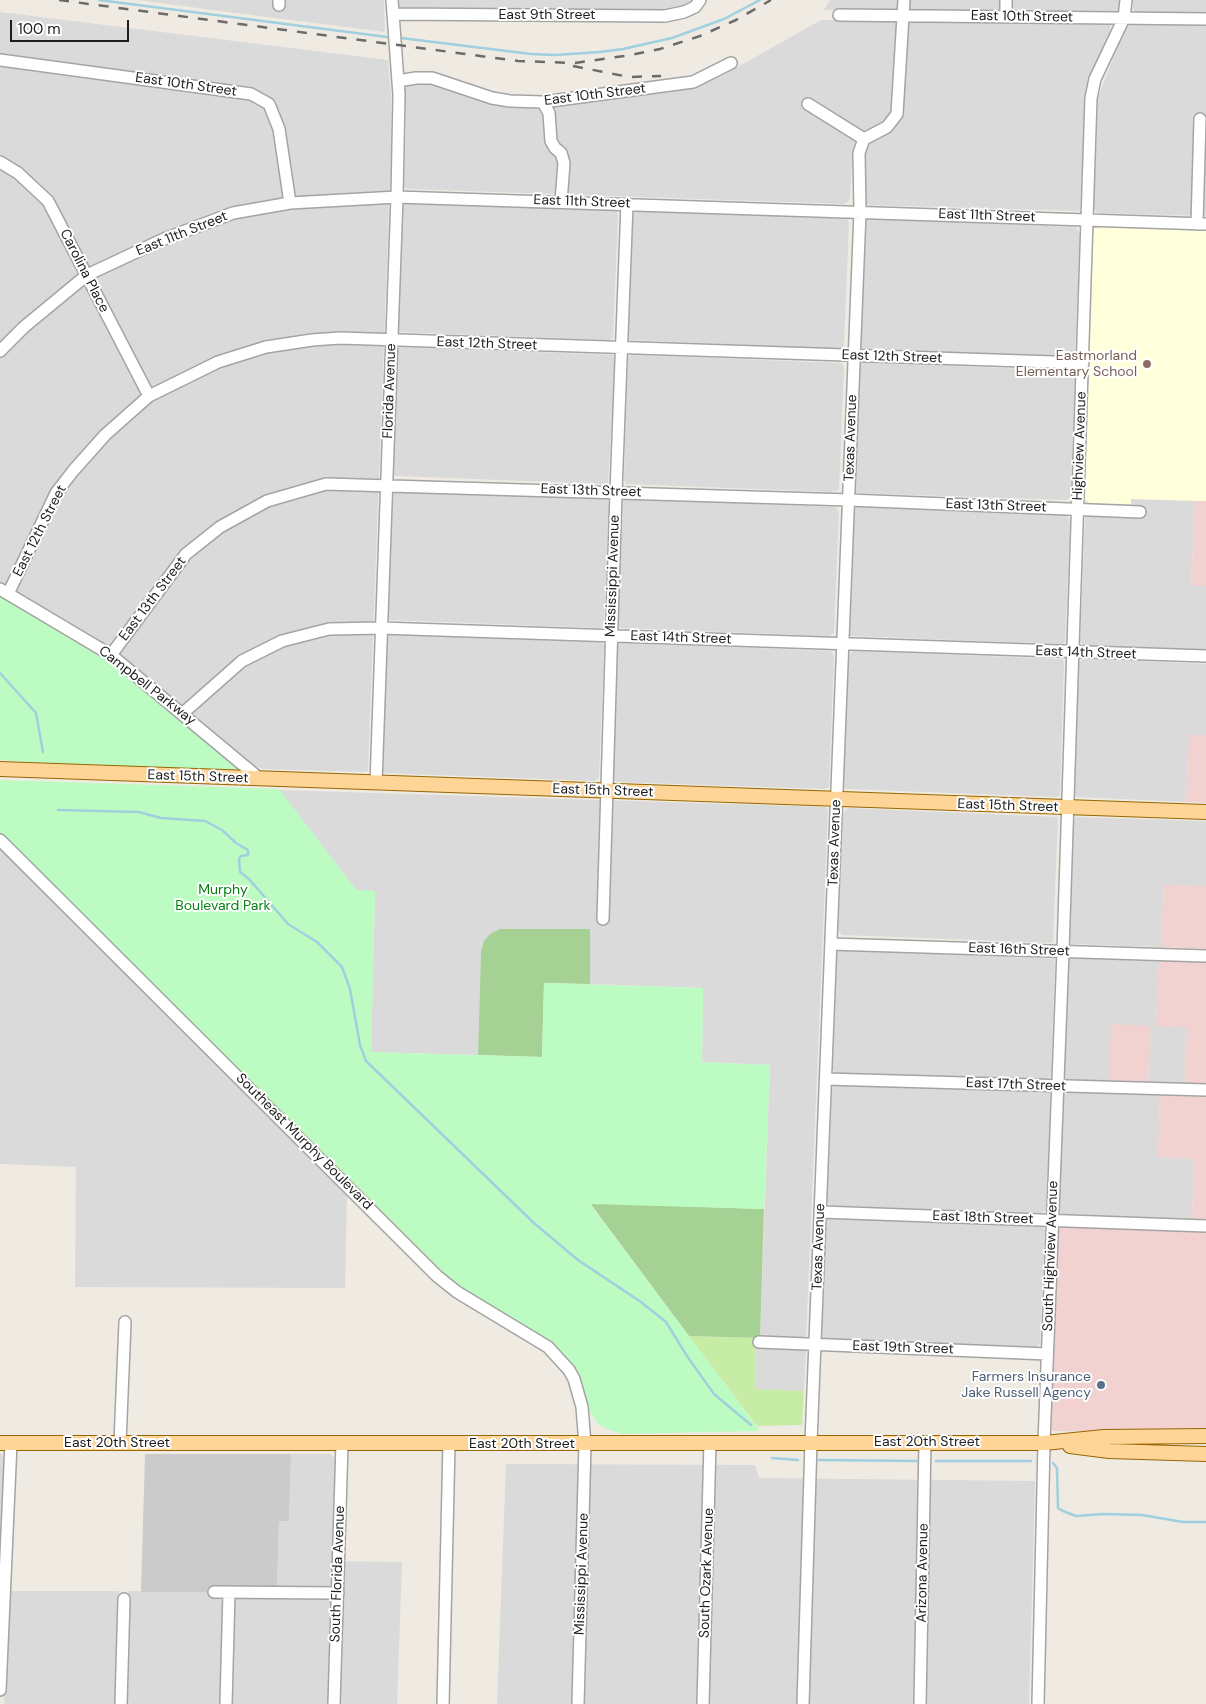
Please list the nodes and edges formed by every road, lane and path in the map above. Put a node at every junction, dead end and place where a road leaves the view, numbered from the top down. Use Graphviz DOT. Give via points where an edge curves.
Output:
graph roads {
  1 [pos="392,0"];
  2 [pos="904,0"];
  3 [pos="1006,0"];
  4 [pos="1126,0"];
  5 [pos="699,2"];
  6 [pos="393,14"];
  7 [pos="839,15"];
  8 [pos="902,16"];
  9 [pos="1006,17"];
  10 [pos="1124,18"];
  11 [pos="1206,19"];
  12 [pos="0,60"];
  13 [pos="731,63"];
  14 [pos="398,81"];
  15 [pos="543,102"];
  16 [pos="808,104"];
  17 [pos="1200,119"];
  18 [pos="864,139"];
  19 [pos="0,162"];
  20 [pos="397,197"];
  21 [pos="561,202"];
  22 [pos="290,203"];
  23 [pos="627,204"];
  24 [pos="860,212"];
  25 [pos="1088,220"];
  26 [pos="1202,224"];
  27 [pos="87,275"];
  28 [pos="392,340"];
  29 [pos="621,348"];
  30 [pos="0,351"];
  31 [pos="854,356"];
  32 [pos="1083,363"];
  33 [pos="149,396"];
  34 [pos="387,484"];
  35 [pos="616,492"];
  36 [pos="848,500"];
  37 [pos="1077,509"];
  38 [pos="1140,512"];
  39 [pos="4,592"];
  40 [pos="382,628"];
  41 [pos="612,635"];
  42 [pos="842,644"];
  43 [pos="1072,652"];
  44 [pos="111,655"];
  45 [pos="1206,656"];
  46 [pos="182,714"];
  47 [pos="0,769"];
  48 [pos="260,779"];
  49 [pos="376,783"];
  50 [pos="607,791"];
  51 [pos="837,800"];
  52 [pos="1067,808"];
  53 [pos="1206,812"];
  54 [pos="0,840"];
  55 [pos="603,919"];
  56 [pos="831,944"];
  57 [pos="1063,951"];
  58 [pos="1206,956"];
  59 [pos="826,1079"];
  60 [pos="1058,1087"];
  61 [pos="1206,1090"];
  62 [pos="821,1212"];
  63 [pos="1053,1220"];
  64 [pos="1206,1226"];
  65 [pos="125,1322"];
  66 [pos="759,1342"];
  67 [pos="815,1345"];
  68 [pos="1048,1354"];
  69 [pos="1206,1436"];
  70 [pos="811,1442"];
  71 [pos="926,1442"];
  72 [pos="6,1443"];
  73 [pos="120,1443"];
  74 [pos="710,1443"];
  75 [pos="1044,1443"];
  76 [pos="342,1444"];
  77 [pos="449,1444"];
  78 [pos="586,1444"];
  79 [pos="1206,1454"];
  80 [pos="214,1592"];
  81 [pos="229,1592"];
  82 [pos="338,1593"];
  83 [pos="124,1599"];
  84 [pos="0,1690"];
  85 [pos="121,1704"];
  86 [pos="226,1704"];
  87 [pos="334,1704"];
  88 [pos="443,1704"];
  89 [pos="578,1704"];
  90 [pos="703,1704"];
  91 [pos="803,1704"];
  92 [pos="920,1704"];
  93 [pos="1038,1704"];
  1 -- 6 [label="street, Florida Avenue"];
  2 -- 8 [label="street"];
  3 -- 9 [label="street"];
  4 -- 10 [label="street, Highview Avenue"];
  5 -- 6 [label="street, East 9th Street" via="684,12 665,16"];
  6 -- 14 [label="street, Florida Avenue"];
  7 -- 8 [label="street, East 10th Street"];
  8 -- 9 [label="street, East 10th Street"];
  8 -- 18 [label="street" via="897,114 887,127"];
  9 -- 10 [label="street, East 10th Street"];
  10 -- 11 [label="street, East 10th Street"];
  10 -- 25 [label="street, Highview Avenue" via="1095,79 1091,98"];
  12 -- 22 [label="street, East 10th Street" via="251,94 269,104 280,129"];
  13 -- 15 [label="street, East 10th Street" via="693,82"];
  14 -- 15 [label="street, East 10th Street" via="432,78 492,98"];
  14 -- 20 [label="street, Florida Avenue"];
  15 -- 21 [label="street" via="549,113 551,141 561,153 564,163"];
  16 -- 18 [label="street"];
  17 -- 26 [label="street"];
  18 -- 24 [label="street, Texas Avenue" via="859,153"];
  19 -- 27 [label="street, Carolina Place" via="18,173 48,201"];
  20 -- 21 [label="street, East 11th Street"];
  20 -- 22 [label="street, East 11th Street"];
  20 -- 28 [label="street, Florida Avenue"];
  21 -- 23 [label="street, East 11th Street"];
  22 -- 27 [label="street, East 11th Street" via="233,213 164,239"];
  23 -- 24 [label="street, East 11th Street"];
  23 -- 29 [label="street, Mississippi Avenue"];
  24 -- 25 [label="street, East 11th Street"];
  24 -- 31 [label="street, Texas Avenue"];
  25 -- 26 [label="street, East 11th Street"];
  25 -- 32 [label="street, Highview Avenue"];
  27 -- 30 [label="street, East 11th Street"];
  27 -- 33 [label="street, Carolina Place"];
  28 -- 29 [label="street, East 12th Street"];
  28 -- 33 [label="street, East 12th Street" via="321,339 266,347 218,362"];
  28 -- 34 [label="street, Florida Avenue"];
  29 -- 31 [label="street, East 12th Street"];
  29 -- 35 [label="street, Mississippi Avenue"];
  31 -- 32 [label="street, East 12th Street"];
  31 -- 36 [label="street, Texas Avenue"];
  32 -- 37 [label="street, Highview Avenue"];
  33 -- 39 [label="street, East 12th Street" via="105,435 73,471 56,494"];
  34 -- 35 [label="street, East 13th Street"];
  34 -- 40 [label="street, Florida Avenue"];
  34 -- 44 [label="street, East 13th Street" via="326,484 267,501 220,527 186,554"];
  35 -- 36 [label="street, East 13th Street"];
  35 -- 41 [label="street, Mississippi Avenue"];
  36 -- 37 [label="street, East 13th Street"];
  36 -- 42 [label="street, Texas Avenue"];
  37 -- 38 [label="street, East 13th Street"];
  37 -- 43 [label="street, Highview Avenue"];
  39 -- 44 [label="street, Campbell Parkway"];
  40 -- 41 [label="street, East 14th Street"];
  40 -- 46 [label="street, East 14th Street" via="329,629 282,641 242,661"];
  40 -- 49 [label="street, Florida Avenue"];
  41 -- 42 [label="street, East 14th Street"];
  41 -- 50 [label="street, Mississippi Avenue"];
  42 -- 43 [label="street, East 14th Street"];
  42 -- 51 [label="street, Texas Avenue"];
  43 -- 45 [label="street, East 14th Street"];
  43 -- 52 [label="street, Highview Avenue"];
  44 -- 46 [label="street, Campbell Parkway"];
  46 -- 48 [label="street, Campbell Parkway"];
  47 -- 48 [label="main road, East 15th Street"];
  48 -- 49 [label="main road, East 15th Street"];
  49 -- 50 [label="main road, East 15th Street"];
  50 -- 51 [label="main road, East 15th Street"];
  50 -- 55 [label="street, Mississippi Avenue"];
  51 -- 52 [label="main road, East 15th Street"];
  51 -- 56 [label="street, Texas Avenue"];
  52 -- 53 [label="main road, East 15th Street"];
  52 -- 57 [label="street, South Highview Avenue"];
  54 -- 78 [label="street, Southeast Murphy Boulevard" via="437,1276 548,1347 562,1361 579,1392"];
  56 -- 57 [label="street, East 16th Street"];
  56 -- 59 [label="street, Texas Avenue"];
  57 -- 58 [label="street, East 16th Street"];
  57 -- 60 [label="street, South Highview Avenue"];
  59 -- 60 [label="street, East 17th Street"];
  59 -- 62 [label="street, Texas Avenue"];
  60 -- 61 [label="street, East 17th Street"];
  60 -- 63 [label="street, South Highview Avenue"];
  62 -- 63 [label="street, East 18th Street"];
  62 -- 67 [label="street, Texas Avenue"];
  63 -- 64 [label="street, East 18th Street"];
  63 -- 68 [label="street, South Highview Avenue"];
  65 -- 73 [label="street"];
  66 -- 67 [label="street, East 19th Street"];
  67 -- 68 [label="street, East 19th Street"];
  67 -- 70 [label="street, Texas Avenue"];
  68 -- 75 [label="street, South Highview Avenue"];
  69 -- 75 [label="main road, East 20th Street" via="1104,1437"];
  70 -- 71 [label="main road, East 20th Street"];
  70 -- 74 [label="main road, East 20th Street"];
  70 -- 91 [label="street, Texas Avenue"];
  71 -- 75 [label="main road, East 20th Street"];
  71 -- 92 [label="street, Arizona Avenue"];
  72 -- 73 [label="main road, East 20th Street"];
  72 -- 84 [label="street"];
  73 -- 76 [label="main road, East 20th Street"];
  74 -- 78 [label="main road, East 20th Street"];
  74 -- 90 [label="street, South Ozark Avenue"];
  75 -- 79 [label="main road, East 20th Street" via="1109,1451"];
  75 -- 93 [label="street, South Highview Avenue"];
  76 -- 77 [label="main road, East 20th Street"];
  76 -- 82 [label="street, South Florida Avenue"];
  77 -- 78 [label="main road, East 20th Street"];
  77 -- 88 [label="street"];
  78 -- 89 [label="street, Mississippi Avenue"];
  80 -- 81 [label="street"];
  81 -- 82 [label="street"];
  81 -- 86 [label="street"];
  82 -- 87 [label="street, South Florida Avenue"];
  83 -- 85 [label="street"];
}
